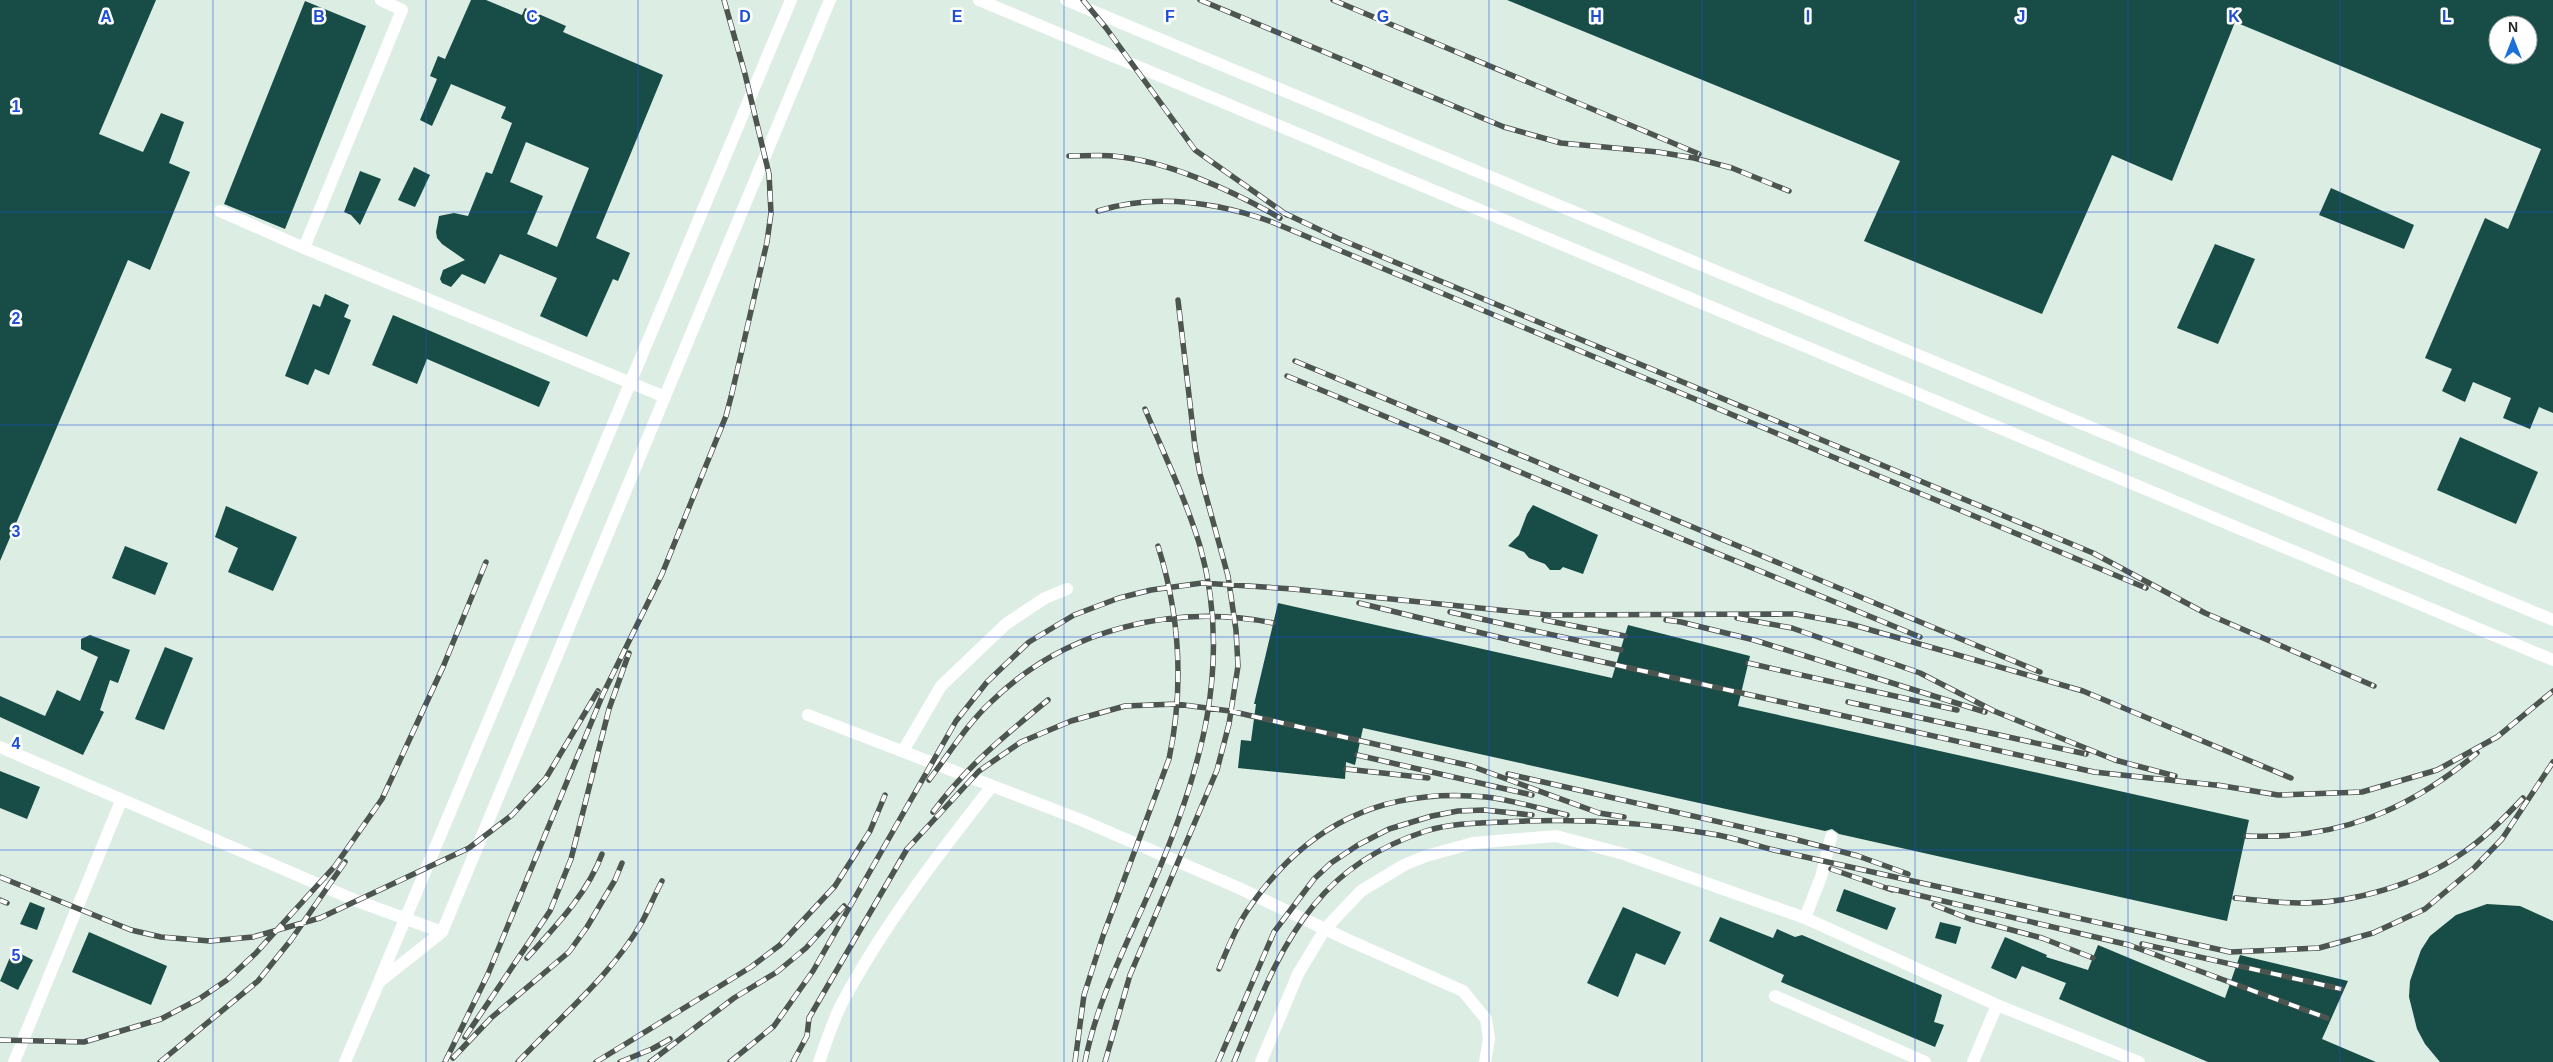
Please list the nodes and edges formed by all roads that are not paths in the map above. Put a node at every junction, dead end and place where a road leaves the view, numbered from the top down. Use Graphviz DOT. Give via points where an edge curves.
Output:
graph roads {
  1 [pos="381,0"];
  2 [pos="792,0"];
  3 [pos="830,0"];
  4 [pos="979,0"];
  5 [pos="1066,0"];
  6 [pos="220,211"];
  7 [pos="304,248"];
  8 [pos="631,383"];
  9 [pos="665,397"];
  10 [pos="1067,589"];
  11 [pos="2553,620"];
  12 [pos="2553,660"];
  13 [pos="808,714"];
  14 [pos="0,747"];
  15 [pos="903,751"];
  16 [pos="992,786"];
  17 [pos="121,801"];
  18 [pos="1831,837"];
  19 [pos="406,918"];
  20 [pos="1805,918"];
  21 [pos="1325,929"];
  22 [pos="442,932"];
  23 [pos="379,982"];
  24 [pos="1775,996"];
  25 [pos="1996,1004"];
  26 [pos="14,1062"];
  27 [pos="345,1062"];
  28 [pos="819,1062"];
  29 [pos="1261,1062"];
  30 [pos="1485,1062"];
  31 [pos="1925,1062"];
  32 [pos="1973,1062"];
  33 [pos="2139,1062"];
  1 -- 7 [label="lane" via="402,10"];
  2 -- 8 [label="lane"];
  3 -- 9 [label="lane"];
  4 -- 12 [label="lane"];
  5 -- 11 [label="lane"];
  6 -- 7 [label="lane"];
  7 -- 8 [label="lane"];
  8 -- 9 [label="lane"];
  8 -- 19 [label="lane"];
  9 -- 22 [label="lane"];
  10 -- 15 [label="lane" via="1045,598 1006,624 941,686"];
  13 -- 15 [label="lane"];
  14 -- 17 [label="lane"];
  15 -- 16 [label="lane"];
  16 -- 21 [label="lane" via="1179,862"];
  16 -- 28 [label="lane" via="923,874 881,939 840,1006"];
  17 -- 19 [label="lane" via="357,901"];
  17 -- 26 [label="lane"];
  18 -- 20 [label="lane" via="1821,877"];
  19 -- 22 [label="lane"];
  19 -- 23 [label="lane"];
  20 -- 21 [label="lane" via="1624,854 1556,836 1473,843 1426,856 1404,865 1361,891"];
  20 -- 25 [label="lane"];
  21 -- 29 [label="lane" via="1298,974"];
  21 -- 30 [label="lane" via="1463,991 1486,1019 1489,1039"];
  22 -- 23 [label="lane"];
  23 -- 27 [label="lane"];
  24 -- 31 [label="lane"];
  25 -- 32 [label="lane"];
  25 -- 33 [label="lane"];
}
